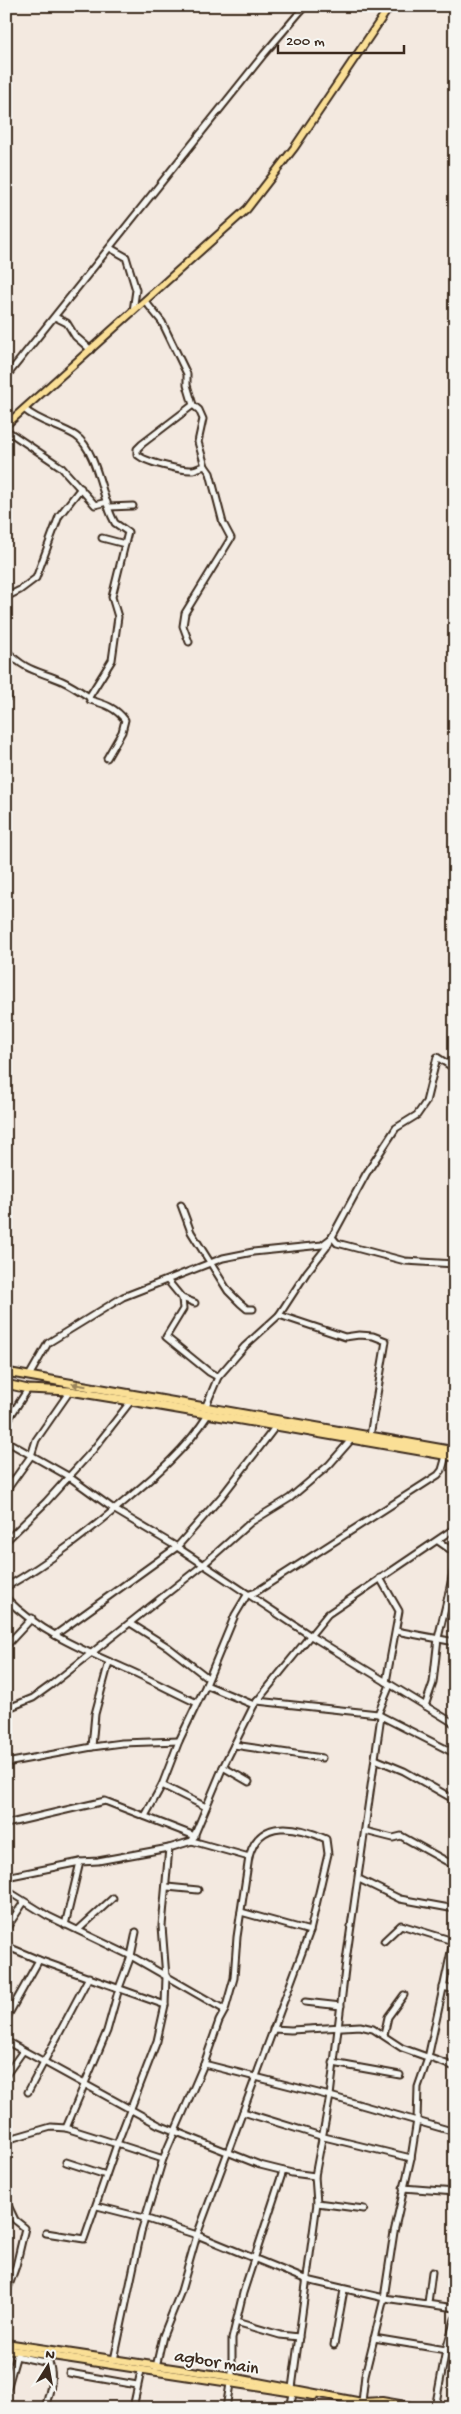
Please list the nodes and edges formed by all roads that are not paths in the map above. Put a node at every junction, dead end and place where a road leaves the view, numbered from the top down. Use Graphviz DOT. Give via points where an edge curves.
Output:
graph roads {
  1 [pos="305,6"];
  2 [pos="390,6"];
  3 [pos="110,248"];
  4 [pos="146,301"];
  5 [pos="133,312"];
  6 [pos="55,317"];
  7 [pos="91,350"];
  8 [pos="6,378"];
  9 [pos="193,405"];
  10 [pos="24,409"];
  11 [pos="6,425"];
  12 [pos="6,430"];
  13 [pos="205,466"];
  14 [pos="81,488"];
  15 [pos="108,505"];
  16 [pos="133,506"];
  17 [pos="102,538"];
  18 [pos="125,544"];
  19 [pos="6,597"];
  20 [pos="189,642"];
  21 [pos="7,651"];
  22 [pos="6,690"];
  23 [pos="8,697"];
  24 [pos="89,697"];
  25 [pos="107,758"];
  26 [pos="455,1069"];
  27 [pos="181,1205"];
  28 [pos="332,1237"];
  29 [pos="324,1247"];
  30 [pos="211,1264"];
  31 [pos="455,1264"];
  32 [pos="168,1280"];
  33 [pos="182,1298"];
  34 [pos="195,1303"];
  35 [pos="253,1309"];
  36 [pos="279,1315"];
  37 [pos="6,1372"];
  38 [pos="29,1376"];
  39 [pos="218,1377"];
  40 [pos="6,1384"];
  41 [pos="28,1389"];
  42 [pos="70,1391"];
  43 [pos="131,1401"];
  44 [pos="189,1408"];
  45 [pos="206,1411"];
  46 [pos="6,1423"];
  47 [pos="276,1426"];
  48 [pos="370,1436"];
  49 [pos="351,1440"];
  50 [pos="6,1441"];
  51 [pos="426,1449"];
  52 [pos="455,1451"];
  53 [pos="31,1456"];
  54 [pos="446,1456"];
  55 [pos="455,1457"];
  56 [pos="68,1476"];
  57 [pos="6,1491"];
  58 [pos="115,1510"];
  59 [pos="455,1528"];
  60 [pos="6,1541"];
  61 [pos="438,1541"];
  62 [pos="177,1547"];
  63 [pos="455,1552"];
  64 [pos="455,1563"];
  65 [pos="203,1564"];
  66 [pos="380,1578"];
  67 [pos="6,1587"];
  68 [pos="452,1593"];
  69 [pos="247,1595"];
  70 [pos="6,1598"];
  71 [pos="32,1618"];
  72 [pos="130,1623"];
  73 [pos="396,1631"];
  74 [pos="55,1635"];
  75 [pos="311,1636"];
  76 [pos="438,1638"];
  77 [pos="455,1642"];
  78 [pos="6,1646"];
  79 [pos="89,1654"];
  80 [pos="109,1662"];
  81 [pos="208,1678"];
  82 [pos="388,1684"];
  83 [pos="206,1686"];
  84 [pos="197,1703"];
  85 [pos="255,1703"];
  86 [pos="425,1706"];
  87 [pos="6,1709"];
  88 [pos="380,1715"];
  89 [pos="455,1724"];
  90 [pos="179,1742"];
  91 [pos="234,1745"];
  92 [pos="92,1747"];
  93 [pos="450,1751"];
  94 [pos="322,1758"];
  95 [pos="375,1758"];
  96 [pos="6,1763"];
  97 [pos="223,1767"];
  98 [pos="249,1782"];
  99 [pos="162,1786"];
  100 [pos="455,1800"];
  101 [pos="206,1807"];
  102 [pos="145,1816"];
  103 [pos="6,1824"];
  104 [pos="365,1831"];
  105 [pos="194,1838"];
  106 [pos="170,1848"];
  107 [pos="249,1857"];
  108 [pos="80,1862"];
  109 [pos="455,1866"];
  110 [pos="6,1876"];
  111 [pos="358,1879"];
  112 [pos="167,1887"];
  113 [pos="6,1890"];
  114 [pos="198,1890"];
  115 [pos="113,1898"];
  116 [pos="24,1902"];
  117 [pos="455,1909"];
  118 [pos="241,1912"];
  119 [pos="65,1925"];
  120 [pos="6,1929"];
  121 [pos="78,1930"];
  122 [pos="310,1931"];
  123 [pos="136,1932"];
  124 [pos="455,1933"];
  125 [pos="384,1941"];
  126 [pos="453,1941"];
  127 [pos="6,1946"];
  128 [pos="132,1956"];
  129 [pos="39,1960"];
  130 [pos="166,1977"];
  131 [pos="89,1978"];
  132 [pos="443,1987"];
  133 [pos="119,1988"];
  134 [pos="455,1990"];
  135 [pos="404,1995"];
  136 [pos="305,2002"];
  137 [pos="165,2005"];
  138 [pos="341,2006"];
  139 [pos="225,2010"];
  140 [pos="6,2019"];
  141 [pos="340,2027"];
  142 [pos="273,2029"];
  143 [pos="384,2036"];
  144 [pos="6,2041"];
  145 [pos="23,2051"];
  146 [pos="428,2058"];
  147 [pos="45,2062"];
  148 [pos="333,2063"];
  149 [pos="204,2064"];
  150 [pos="455,2067"];
  151 [pos="6,2075"];
  152 [pos="400,2075"];
  153 [pos="257,2077"];
  154 [pos="83,2084"];
  155 [pos="28,2092"];
  156 [pos="330,2096"];
  157 [pos="130,2110"];
  158 [pos="243,2112"];
  159 [pos="417,2120"];
  160 [pos="66,2128"];
  161 [pos="174,2132"];
  162 [pos="455,2132"];
  163 [pos="324,2137"];
  164 [pos="6,2140"];
  165 [pos="117,2144"];
  166 [pos="229,2152"];
  167 [pos="163,2158"];
  168 [pos="411,2158"];
  169 [pos="66,2162"];
  170 [pos="283,2171"];
  171 [pos="106,2175"];
  172 [pos="315,2176"];
  173 [pos="403,2188"];
  174 [pos="455,2192"];
  175 [pos="6,2201"];
  176 [pos="317,2203"];
  177 [pos="97,2206"];
  178 [pos="364,2209"];
  179 [pos="144,2218"];
  180 [pos="46,2233"];
  181 [pos="197,2235"];
  182 [pos="253,2258"];
  183 [pos="432,2272"];
  184 [pos="306,2280"];
  185 [pos="344,2290"];
  186 [pos="6,2294"];
  187 [pos="384,2298"];
  188 [pos="428,2303"];
  189 [pos="455,2308"];
  190 [pos="455,2319"];
  191 [pos="236,2322"];
  192 [pos="300,2337"];
  193 [pos="374,2338"];
  194 [pos="6,2343"];
  195 [pos="334,2346"];
  196 [pos="6,2349"];
  197 [pos="446,2350"];
  198 [pos="17,2354"];
  199 [pos="114,2360"];
  200 [pos="156,2367"];
  201 [pos="141,2371"];
  202 [pos="69,2373"];
  203 [pos="201,2376"];
  204 [pos="232,2377"];
  205 [pos="230,2384"];
  206 [pos="137,2385"];
  207 [pos="293,2391"];
  208 [pos="6,2393"];
  209 [pos="362,2402"];
  210 [pos="45,2408"];
  211 [pos="133,2408"];
  212 [pos="226,2408"];
  213 [pos="290,2408"];
  214 [pos="392,2408"];
  215 [pos="423,2408"];
  216 [pos="436,2408"];
  1 -- 3 [label="street"];
  2 -- 4 [label="main road" via="264,189 231,225"];
  3 -- 5 [label="street" via="126,257 136,290"];
  3 -- 6 [label="street"];
  4 -- 5 [label="main road"];
  4 -- 9 [label="street" via="162,322 187,374"];
  5 -- 7 [label="main road"];
  6 -- 7 [label="street" via="67,323 75,336"];
  6 -- 8 [label="street"];
  7 -- 10 [label="main road"];
  9 -- 13 [label="street" via="203,419 198,442"];
  9 -- 13 [label="street" via="137,450 139,457 150,461 192,470"];
  10 -- 11 [label="main road"];
  10 -- 15 [label="street" via="36,418 75,435 84,443"];
  12 -- 14 [label="street" via="61,467"];
  13 -- 20 [label="street" via="231,538 185,612 183,626"];
  14 -- 15 [label="street" via="96,506"];
  14 -- 19 [label="street" via="59,516 36,578"];
  15 -- 16 [label="street"];
  15 -- 18 [label="street" via="115,523 128,532"];
  17 -- 18 [label="street"];
  18 -- 24 [label="street" via="112,597 118,617 112,660"];
  21 -- 24 [label="street" via="18,664 62,681"];
  22 -- 23 [label="street"];
  24 -- 25 [label="street" via="119,712 126,720"];
  26 -- 28 [label="street" via="437,1057 426,1102 417,1115 396,1128 366,1174"];
  27 -- 30 [label="street" via="190,1232"];
  28 -- 29 [label="street"];
  28 -- 31 [label="street" via="337,1242 404,1261"];
  29 -- 30 [label="street" via="253,1252"];
  29 -- 36 [label="street"];
  30 -- 32 [label="street"];
  30 -- 35 [label="street" via="228,1291 240,1303"];
  32 -- 33 [label="street"];
  32 -- 38 [label="street" via="123,1297 48,1343"];
  33 -- 34 [label="street"];
  33 -- 39 [label="street" via="184,1309 166,1337"];
  36 -- 39 [label="street"];
  36 -- 48 [label="street" via="345,1337 374,1336 386,1341"];
  37 -- 38 [label="highway"];
  44 -- 38 [label="highway, one-way"];
  39 -- 45 [label="street"];
  40 -- 41 [label="highway"];
  41 -- 42 [label="highway"];
  41 -- 46 [label="street"];
  42 -- 43 [label="highway"];
  42 -- 53 [label="street" via="36,1440"];
  43 -- 44 [label="highway"];
  43 -- 56 [label="street"];
  44 -- 45 [label="highway"];
  45 -- 47 [label="highway"];
  45 -- 48 [label="highway"];
  45 -- 58 [label="street" via="197,1430 157,1474"];
  47 -- 49 [label="highway"];
  47 -- 62 [label="street" via="222,1496"];
  48 -- 51 [label="highway"];
  49 -- 51 [label="highway"];
  49 -- 65 [label="street" via="329,1465 290,1498 250,1522"];
  50 -- 53 [label="street"];
  51 -- 52 [label="highway"];
  51 -- 54 [label="highway"];
  53 -- 56 [label="street"];
  53 -- 57 [label="street"];
  54 -- 55 [label="highway"];
  54 -- 69 [label="street" via="438,1475"];
  56 -- 58 [label="street"];
  56 -- 60 [label="street"];
  58 -- 62 [label="street"];
  58 -- 67 [label="street" via="75,1543"];
  59 -- 61 [label="street"];
  61 -- 63 [label="street"];
  61 -- 66 [label="street"];
  62 -- 65 [label="street"];
  62 -- 74 [label="street"];
  64 -- 68 [label="street"];
  65 -- 69 [label="street"];
  65 -- 72 [label="street"];
  66 -- 73 [label="street" via="399,1611"];
  66 -- 75 [label="street" via="328,1614"];
  68 -- 76 [label="street"];
  69 -- 75 [label="street"];
  69 -- 81 [label="street"];
  70 -- 71 [label="street"];
  71 -- 74 [label="street" via="38,1626"];
  71 -- 78 [label="street"];
  72 -- 79 [label="street"];
  72 -- 81 [label="street"];
  73 -- 76 [label="street"];
  73 -- 82 [label="street"];
  74 -- 79 [label="street"];
  75 -- 82 [label="street"];
  75 -- 85 [label="street"];
  76 -- 77 [label="street"];
  76 -- 86 [label="street" via="433,1683"];
  79 -- 80 [label="street"];
  79 -- 87 [label="street" via="33,1698"];
  80 -- 84 [label="street"];
  80 -- 92 [label="street" via="95,1714"];
  81 -- 83 [label="street"];
  82 -- 86 [label="street"];
  82 -- 88 [label="street"];
  83 -- 84 [label="street"];
  83 -- 85 [label="street"];
  84 -- 90 [label="street"];
  85 -- 88 [label="street"];
  85 -- 91 [label="street"];
  86 -- 89 [label="street"];
  88 -- 93 [label="street"];
  88 -- 95 [label="street"];
  90 -- 92 [label="street"];
  90 -- 99 [label="street"];
  91 -- 94 [label="street"];
  91 -- 97 [label="street"];
  92 -- 96 [label="street"];
  95 -- 100 [label="street"];
  95 -- 104 [label="street"];
  97 -- 98 [label="street"];
  97 -- 101 [label="street"];
  99 -- 101 [label="street"];
  99 -- 102 [label="street"];
  101 -- 105 [label="street"];
  102 -- 103 [label="street" via="105,1801"];
  102 -- 105 [label="street"];
  104 -- 109 [label="street" via="393,1838 401,1836"];
  104 -- 111 [label="street"];
  105 -- 106 [label="street"];
  105 -- 107 [label="street"];
  106 -- 108 [label="street" via="98,1862"];
  106 -- 112 [label="street"];
  107 -- 118 [label="street"];
  107 -- 122 [label="street" via="257,1840 279,1827 289,1826 326,1839 328,1854"];
  108 -- 110 [label="street"];
  108 -- 119 [label="street"];
  111 -- 117 [label="street" via="400,1899"];
  111 -- 138 [label="street"];
  112 -- 114 [label="street"];
  112 -- 130 [label="street" via="162,1926"];
  113 -- 116 [label="street"];
  115 -- 121 [label="street"];
  116 -- 119 [label="street"];
  116 -- 120 [label="street"];
  118 -- 122 [label="street"];
  118 -- 139 [label="street" via="234,1978"];
  119 -- 121 [label="street"];
  121 -- 128 [label="street"];
  122 -- 142 [label="street"];
  123 -- 128 [label="street"];
  124 -- 126 [label="street"];
  125 -- 126 [label="street" via="401,1925"];
  126 -- 132 [label="street"];
  127 -- 129 [label="street"];
  128 -- 130 [label="street"];
  128 -- 133 [label="street"];
  129 -- 131 [label="street"];
  129 -- 140 [label="street"];
  130 -- 137 [label="street"];
  130 -- 139 [label="street"];
  131 -- 133 [label="street"];
  131 -- 147 [label="street"];
  132 -- 134 [label="street"];
  132 -- 146 [label="street"];
  133 -- 137 [label="street"];
  133 -- 154 [label="street" via="107,2031"];
  135 -- 143 [label="street" via="388,2017"];
  136 -- 138 [label="street"];
  137 -- 157 [label="street" via="157,2041"];
  138 -- 141 [label="street"];
  139 -- 149 [label="street"];
  141 -- 142 [label="street"];
  141 -- 143 [label="street" via="360,2026"];
  141 -- 148 [label="street"];
  142 -- 153 [label="street"];
  143 -- 146 [label="street" via="402,2048"];
  144 -- 145 [label="street"];
  145 -- 147 [label="street"];
  145 -- 151 [label="street"];
  146 -- 150 [label="street"];
  146 -- 159 [label="street" via="418,2087"];
  147 -- 154 [label="street"];
  147 -- 155 [label="street"];
  148 -- 152 [label="street"];
  148 -- 156 [label="street"];
  149 -- 153 [label="street"];
  149 -- 161 [label="street"];
  153 -- 156 [label="street"];
  153 -- 158 [label="street"];
  154 -- 157 [label="street"];
  154 -- 160 [label="street"];
  156 -- 159 [label="street"];
  156 -- 163 [label="street"];
  157 -- 161 [label="street"];
  157 -- 165 [label="street"];
  158 -- 163 [label="street"];
  158 -- 166 [label="street"];
  159 -- 162 [label="street"];
  159 -- 168 [label="street"];
  160 -- 164 [label="street" via="52,2127"];
  160 -- 165 [label="street"];
  161 -- 166 [label="street"];
  161 -- 167 [label="street"];
  163 -- 168 [label="street"];
  163 -- 172 [label="street"];
  165 -- 167 [label="street"];
  165 -- 171 [label="street"];
  166 -- 170 [label="street"];
  166 -- 181 [label="street"];
  167 -- 179 [label="street"];
  168 -- 173 [label="street"];
  169 -- 171 [label="street"];
  170 -- 172 [label="street"];
  170 -- 182 [label="street"];
  171 -- 177 [label="street"];
  172 -- 176 [label="street"];
  173 -- 174 [label="street"];
  173 -- 187 [label="street"];
  175 -- 186 [label="street" via="16,2220 25,2228"];
  176 -- 178 [label="street"];
  176 -- 184 [label="street"];
  177 -- 179 [label="street"];
  177 -- 180 [label="street" via="84,2239"];
  179 -- 181 [label="street"];
  179 -- 199 [label="street"];
  181 -- 182 [label="street"];
  181 -- 200 [label="street" via="181,2291 163,2336"];
  182 -- 184 [label="street"];
  182 -- 191 [label="street"];
  183 -- 188 [label="street"];
  184 -- 185 [label="street"];
  184 -- 192 [label="street"];
  185 -- 187 [label="street"];
  185 -- 195 [label="street"];
  187 -- 188 [label="street"];
  187 -- 193 [label="street"];
  188 -- 189 [label="street"];
  190 -- 197 [label="street"];
  191 -- 192 [label="street" via="280,2335"];
  191 -- 204 [label="street" via="231,2350"];
  192 -- 207 [label="street"];
  193 -- 197 [label="street"];
  193 -- 209 [label="street"];
  194 -- 199 [label="main road, agbor main"];
  196 -- 198 [label="main road, agbor main"];
  197 -- 216 [label="street"];
  198 -- 201 [label="main road, agbor main"];
  198 -- 208 [label="street"];
  198 -- 210 [label="street" via="50,2363 50,2388"];
  199 -- 200 [label="main road, agbor main"];
  200 -- 203 [label="main road, agbor main"];
  201 -- 203 [label="main road, agbor main"];
  201 -- 206 [label="street"];
  202 -- 206 [label="street"];
  203 -- 204 [label="main road, agbor main"];
  203 -- 205 [label="main road, agbor main"];
  204 -- 207 [label="main road, agbor main"];
  205 -- 207 [label="main road, agbor main"];
  205 -- 212 [label="street"];
  206 -- 211 [label="street"];
  207 -- 209 [label="main road, agbor main"];
  207 -- 213 [label="street"];
  207 -- 214 [label="main road, agbor main"];
  209 -- 215 [label="main road, agbor main" via="382,2401"];
}
